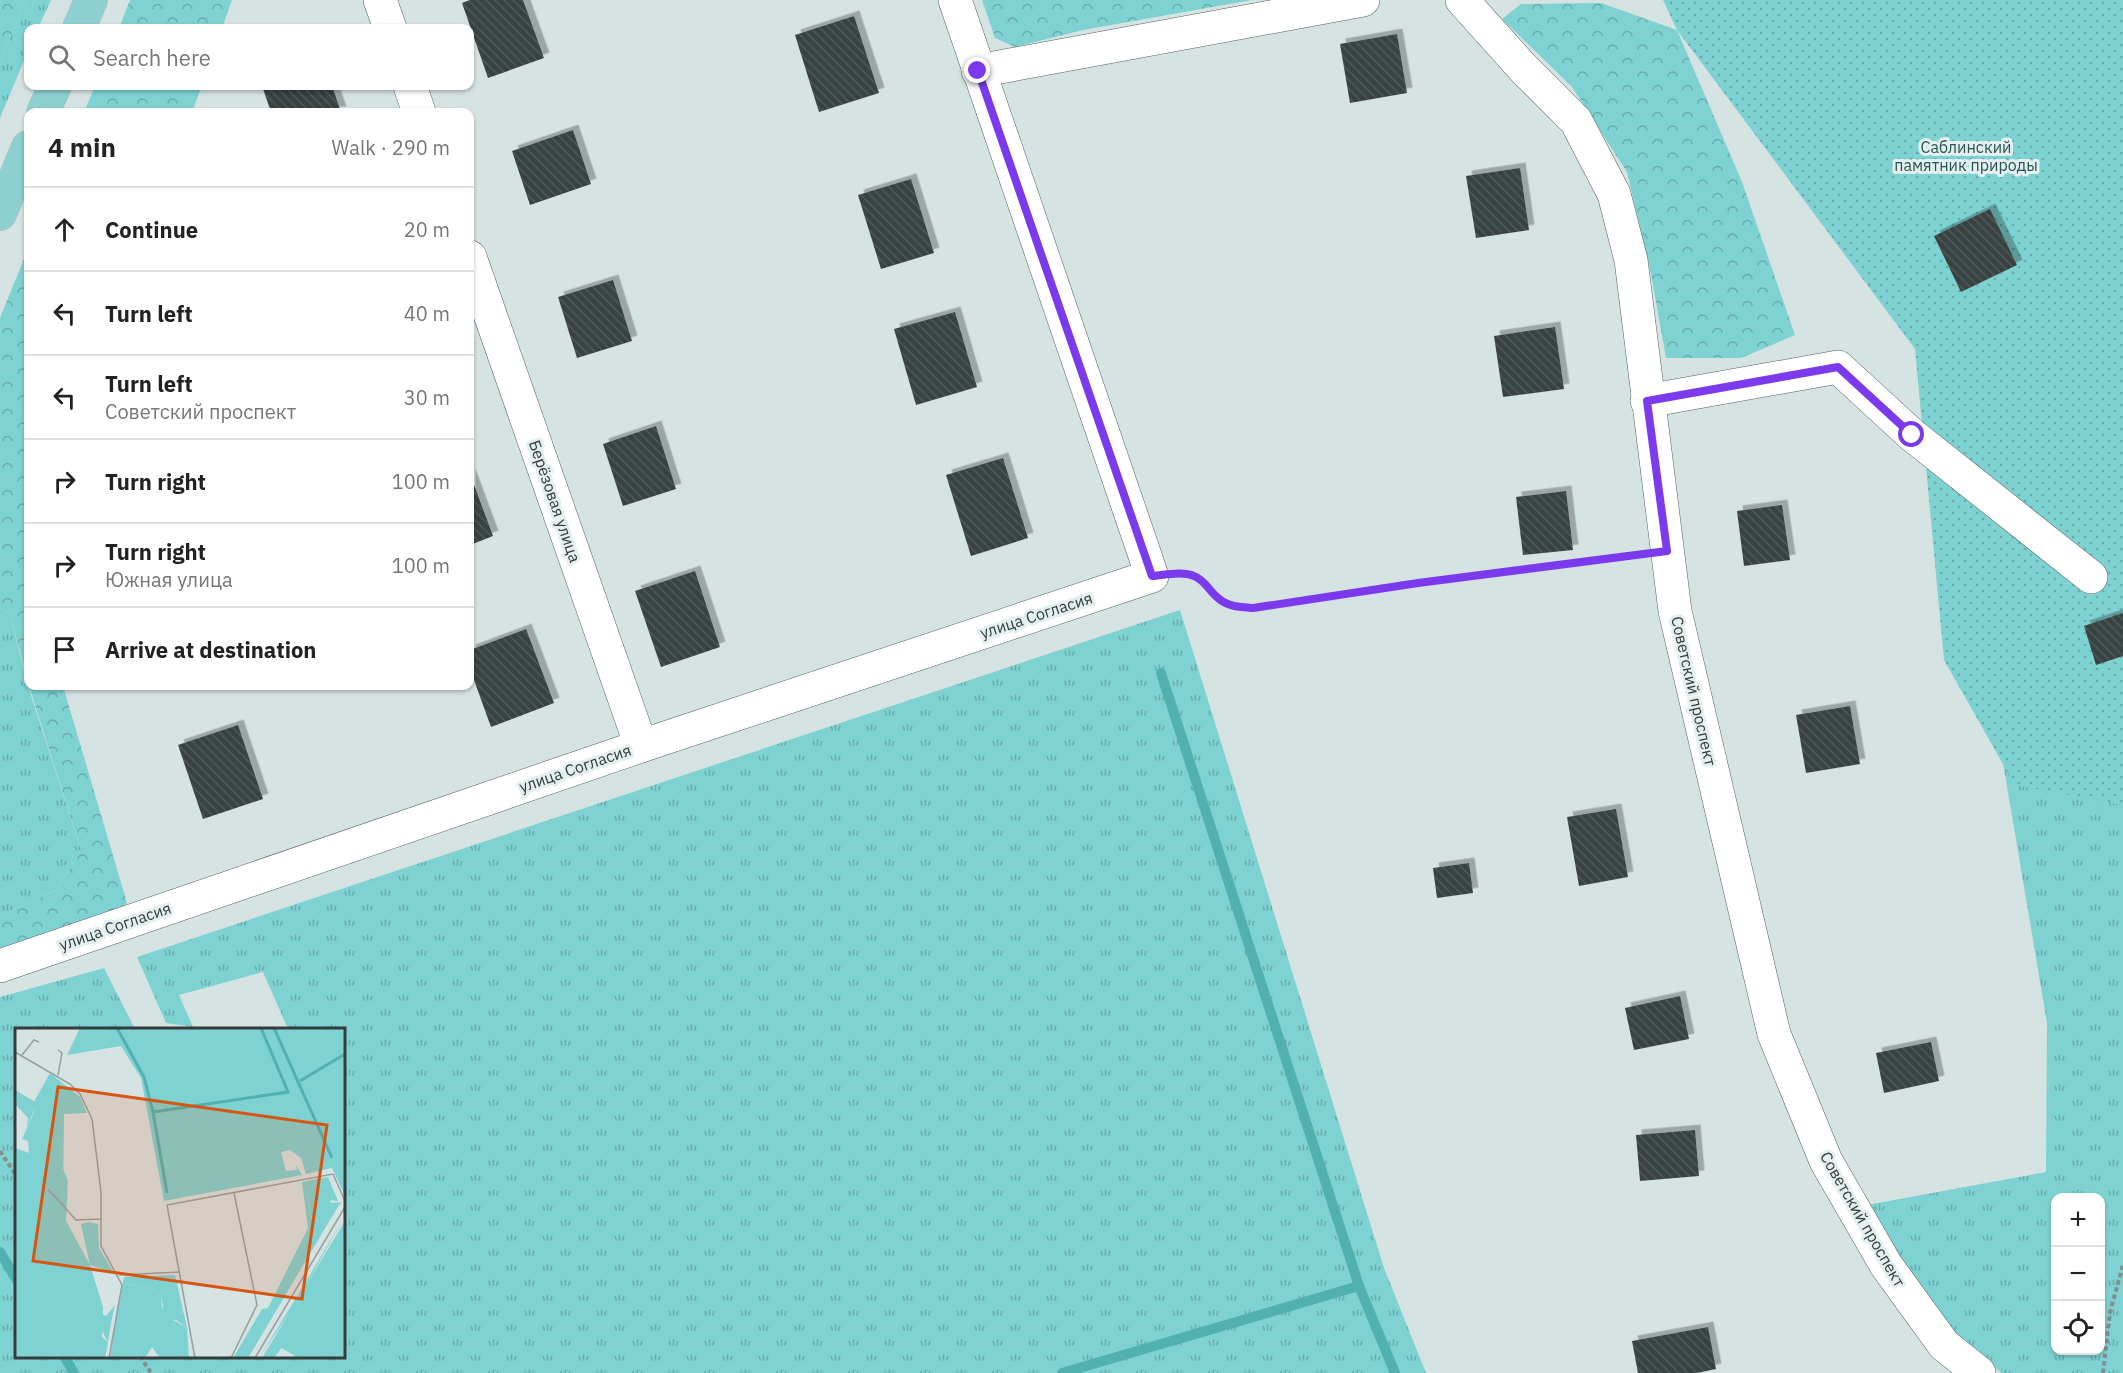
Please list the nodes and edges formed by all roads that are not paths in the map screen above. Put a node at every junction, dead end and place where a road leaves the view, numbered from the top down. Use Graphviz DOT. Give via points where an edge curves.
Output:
graph roads {
  1 [pos="90,0"];
  2 [pos="380,0"];
  3 [pos="955,0"];
  4 [pos="1363,0"];
  5 [pos="1462,0"];
  6 [pos="81,24"];
  7 [pos="389,24"];
  8 [pos="978,71"];
  9 [pos="53,90"];
  10 [pos="411,90"];
  11 [pos="45,108"];
  12 [pos="418,108"];
  13 [pos="24,157"];
  14 [pos="0,214"];
  15 [pos="474,268"];
  16 [pos="1647,401"];
  17 [pos="2091,577"];
  18 [pos="640,746"];
  19 [pos="0,966"];
  20 [pos="1979,1373"];
  1 -- 6 [label="main road"];
  2 -- 7 [label="street"];
  3 -- 8 [label="street"];
  4 -- 8 [label="street"];
  5 -- 16 [label="street, Советский проспект" via="1576,121 1614,194 1631,260"];
  8 -- 18 [label="street, улица Согласия" via="1152,576"];
  9 -- 11 [label="main road"];
  10 -- 12 [label="street"];
  13 -- 14 [label="main road"];
  15 -- 18 [label="street, Берёзовая улица"];
  16 -- 17 [label="street" via="1838,367 1912,435"];
  16 -- 20 [label="street, Советский проспект" via="1675,611 1774,1034 1826,1161 1886,1265 1944,1345"];
  18 -- 19 [label="street, улица Согласия"];
}
